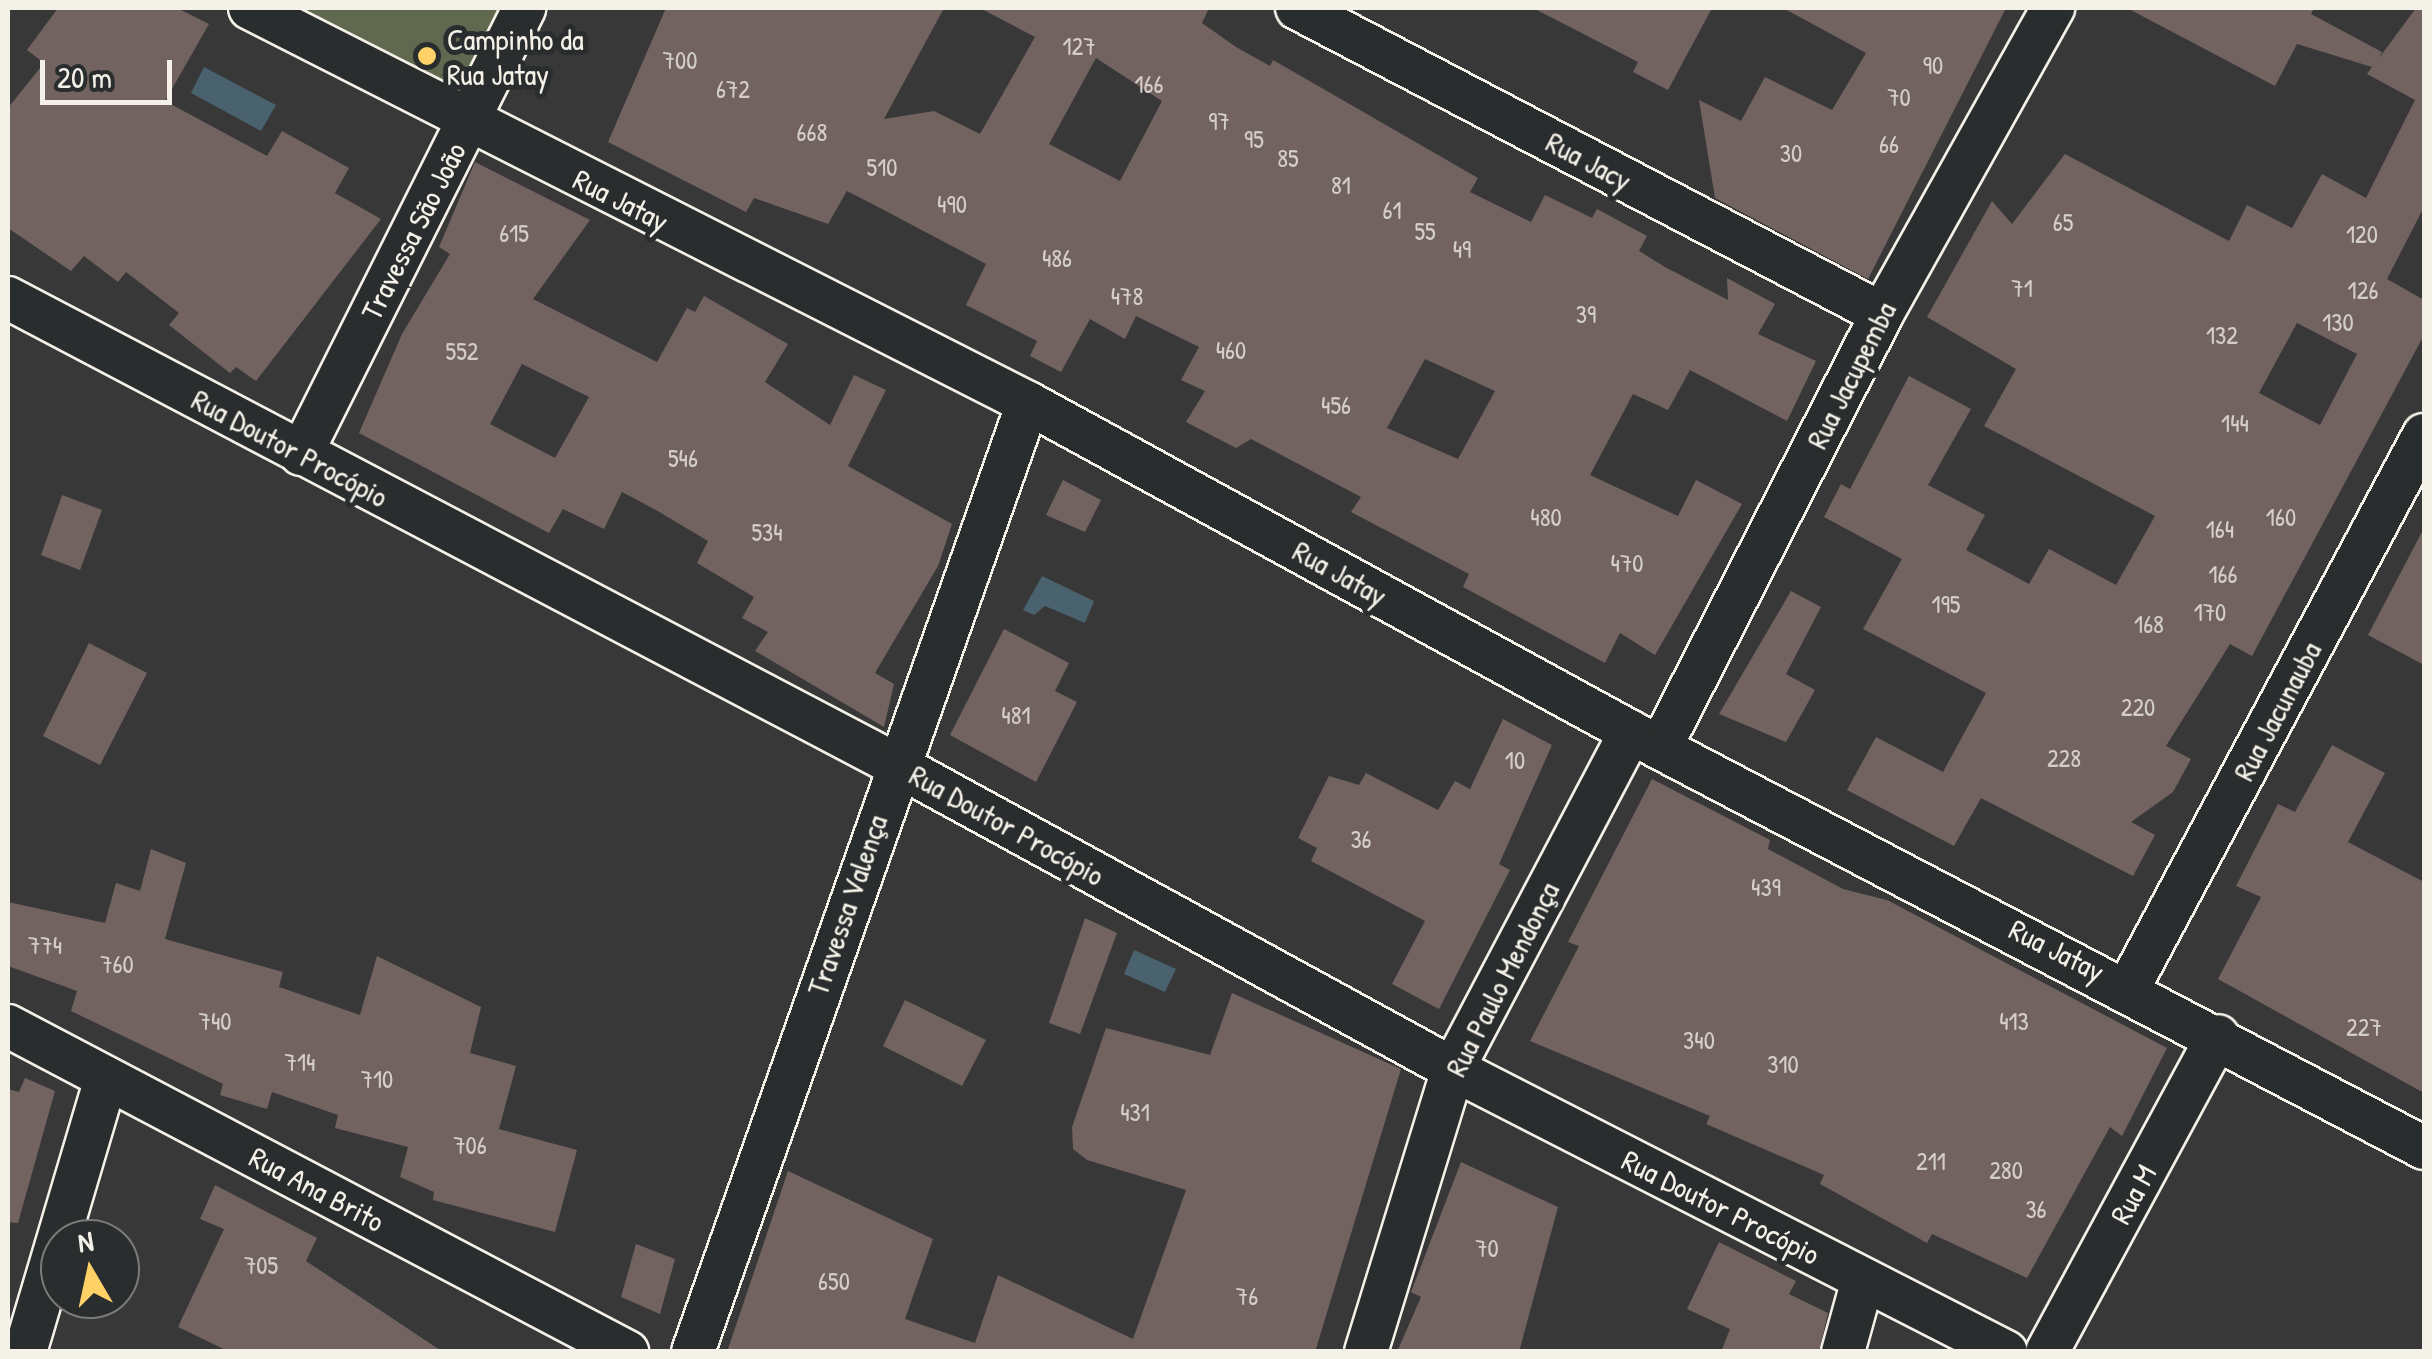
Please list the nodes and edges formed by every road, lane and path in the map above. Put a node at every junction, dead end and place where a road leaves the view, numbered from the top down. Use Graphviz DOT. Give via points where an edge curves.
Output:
graph roads {
  1 [pos="250,8"];
  2 [pos="524,8"];
  3 [pos="1296,8"];
  4 [pos="2053,8"];
  5 [pos="467,123"];
  6 [pos="8,298"];
  7 [pos="1882,314"];
  8 [pos="1028,404"];
  9 [pos="2424,436"];
  10 [pos="301,454"];
  11 [pos="1645,740"];
  12 [pos="895,764"];
  13 [pos="2130,987"];
  14 [pos="8,1026"];
  15 [pos="2218,1036"];
  16 [pos="1453,1068"];
  17 [pos="106,1079"];
  18 [pos="2424,1148"];
  19 [pos="1863,1280"];
  20 [pos="25,1352"];
  21 [pos="626,1352"];
  22 [pos="694,1352"];
  23 [pos="1366,1352"];
  24 [pos="1843,1352"];
  25 [pos="2006,1352"];
  26 [pos="2047,1352"];
  1 -- 5 [label="street, Rua Jatay"];
  2 -- 5 [label="street, Travessa São João"];
  3 -- 7 [label="street, Rua Jacy"];
  4 -- 7 [label="street, Rua Jacupemba"];
  5 -- 8 [label="street, Rua Jatay"];
  5 -- 10 [label="street, Travessa São João"];
  6 -- 10 [label="street, Rua Doutor Procópio"];
  7 -- 11 [label="street, Rua Jacupemba"];
  8 -- 11 [label="street, Rua Jatay"];
  8 -- 12 [label="street, Travessa Valença"];
  9 -- 13 [label="street, Rua Jacunauba"];
  10 -- 12 [label="street, Rua Doutor Procópio"];
  11 -- 13 [label="street, Rua Jatay"];
  11 -- 16 [label="street, Rua Paulo Mendonça"];
  12 -- 16 [label="street, Rua Doutor Procópio"];
  12 -- 22 [label="street, Travessa Valença"];
  13 -- 15 [label="street, Rua Jatay"];
  14 -- 17 [label="street, Rua Ana Brito"];
  15 -- 18 [label="street, Rua Jatay"];
  15 -- 26 [label="street, Rua M"];
  16 -- 19 [label="street, Rua Doutor Procópio"];
  16 -- 23 [label="street, Rua Paulo Mendonça"];
  17 -- 20 [label="street"];
  17 -- 21 [label="street, Rua Ana Brito"];
  19 -- 24 [label="street"];
  19 -- 25 [label="street, Rua Doutor Procópio"];
}
